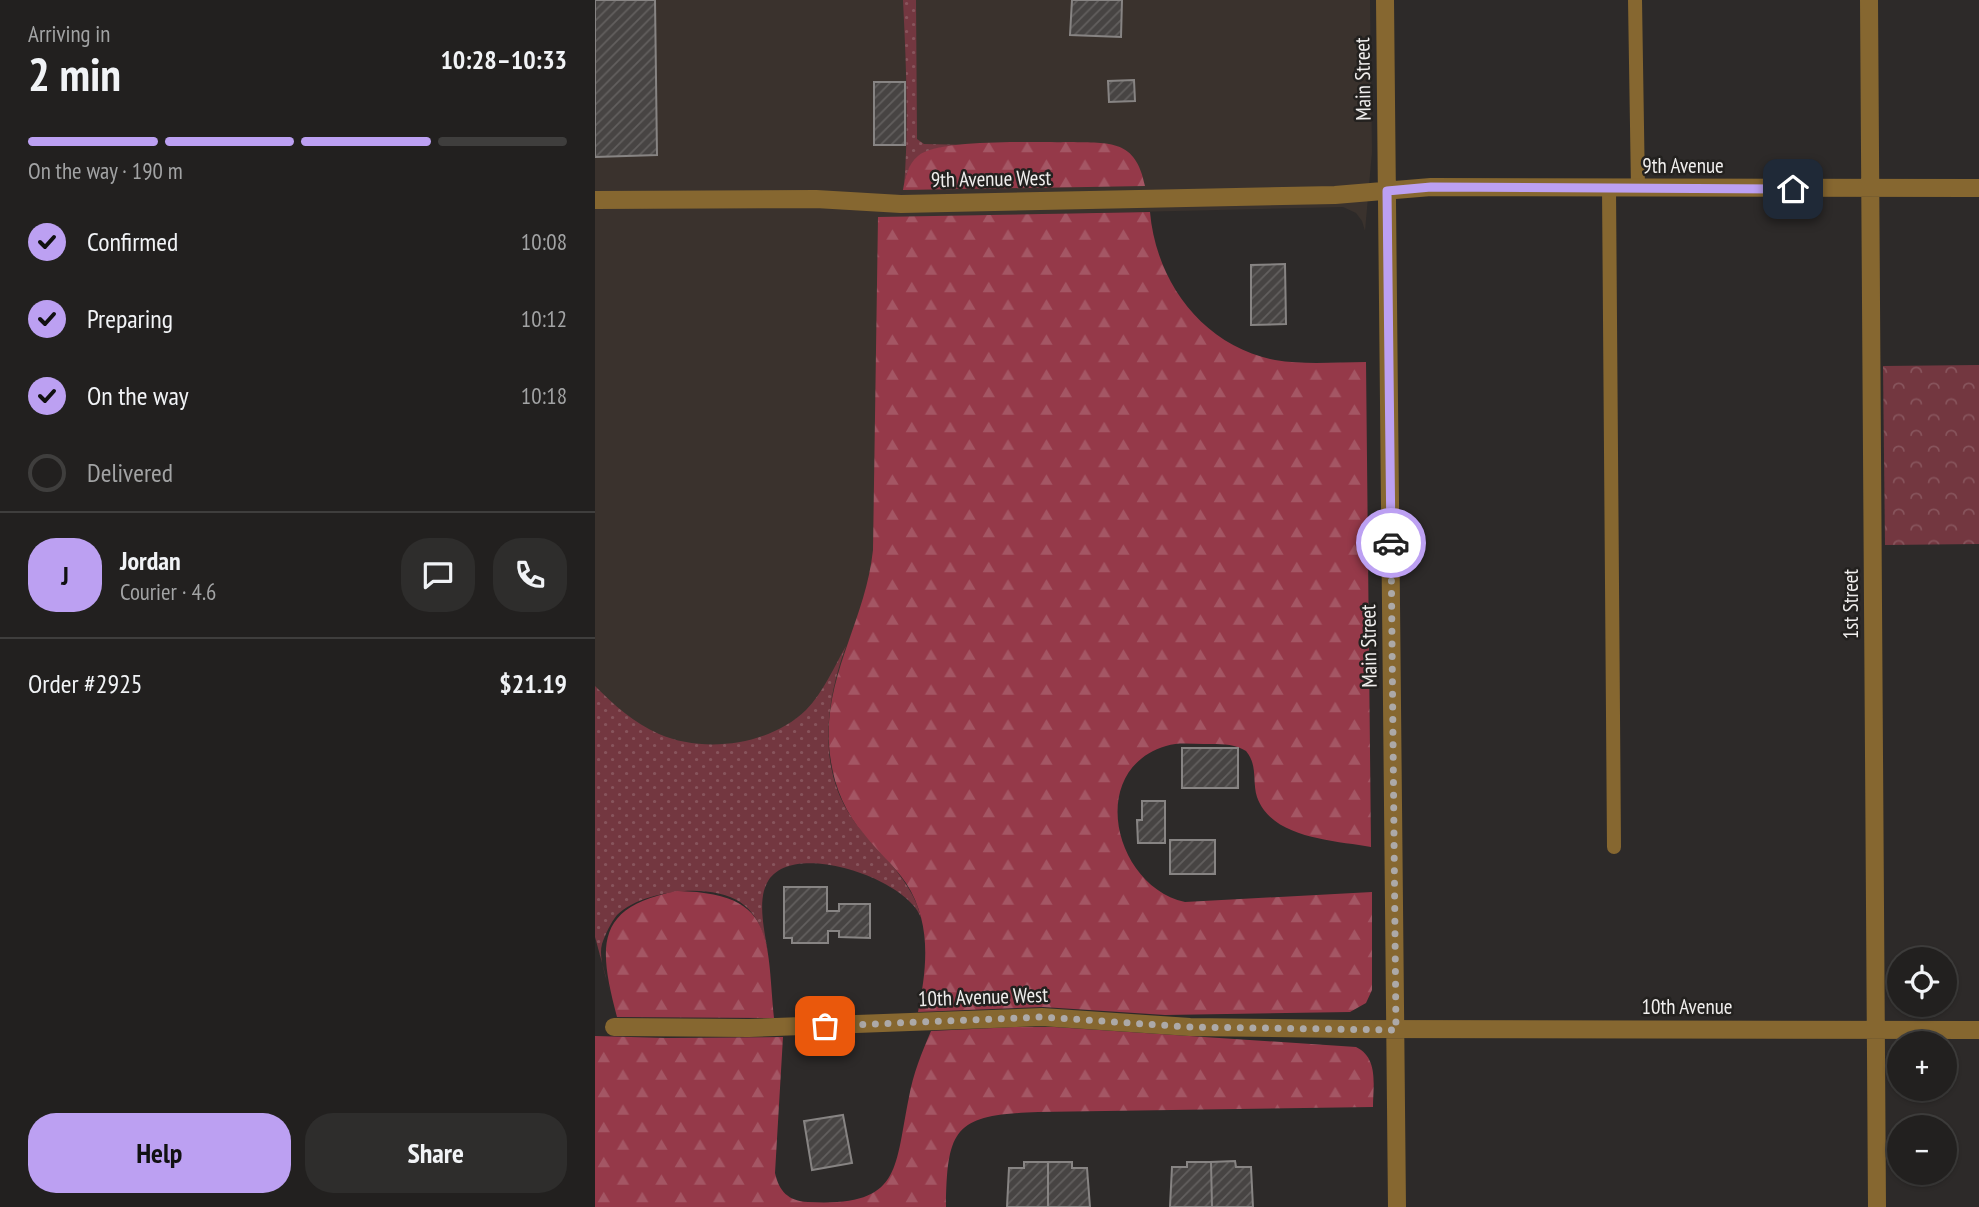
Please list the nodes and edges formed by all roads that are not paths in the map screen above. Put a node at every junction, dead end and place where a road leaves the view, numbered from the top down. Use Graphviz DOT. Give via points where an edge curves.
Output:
graph roads {
  1 [pos="1385,0"];
  2 [pos="1635,0"];
  3 [pos="1869,0"];
  4 [pos="1609,188"];
  5 [pos="1979,188"];
  6 [pos="1638,189"];
  7 [pos="1871,189"];
  8 [pos="1387,191"];
  9 [pos="595,200"];
  10 [pos="1614,847"];
  11 [pos="614,1027"];
  12 [pos="1396,1030"];
  13 [pos="1876,1030"];
  14 [pos="1979,1030"];
  15 [pos="1397,1207"];
  16 [pos="1877,1207"];
  1 -- 8 [label="street, Main Street"];
  2 -- 6 [label="lane"];
  3 -- 7 [label="street, 1st Street"];
  4 -- 6 [label="street, 9th Avenue"];
  4 -- 8 [label="street, 9th Avenue"];
  4 -- 10 [label="lane"];
  5 -- 7 [label="street, 9th Avenue"];
  6 -- 7 [label="street, 9th Avenue"];
  7 -- 13 [label="street, 1st Street"];
  8 -- 9 [label="street, 9th Avenue West" via="901,204 816,199"];
  8 -- 12 [label="street, Main Street"];
  11 -- 12 [label="street, 10th Avenue West" via="764,1028 1042,1017 1189,1027"];
  12 -- 13 [label="street, 10th Avenue"];
  12 -- 15 [label="street, Main Street"];
  13 -- 14 [label="street, 10th Avenue"];
  13 -- 16 [label="street, 1st Street"];
}
